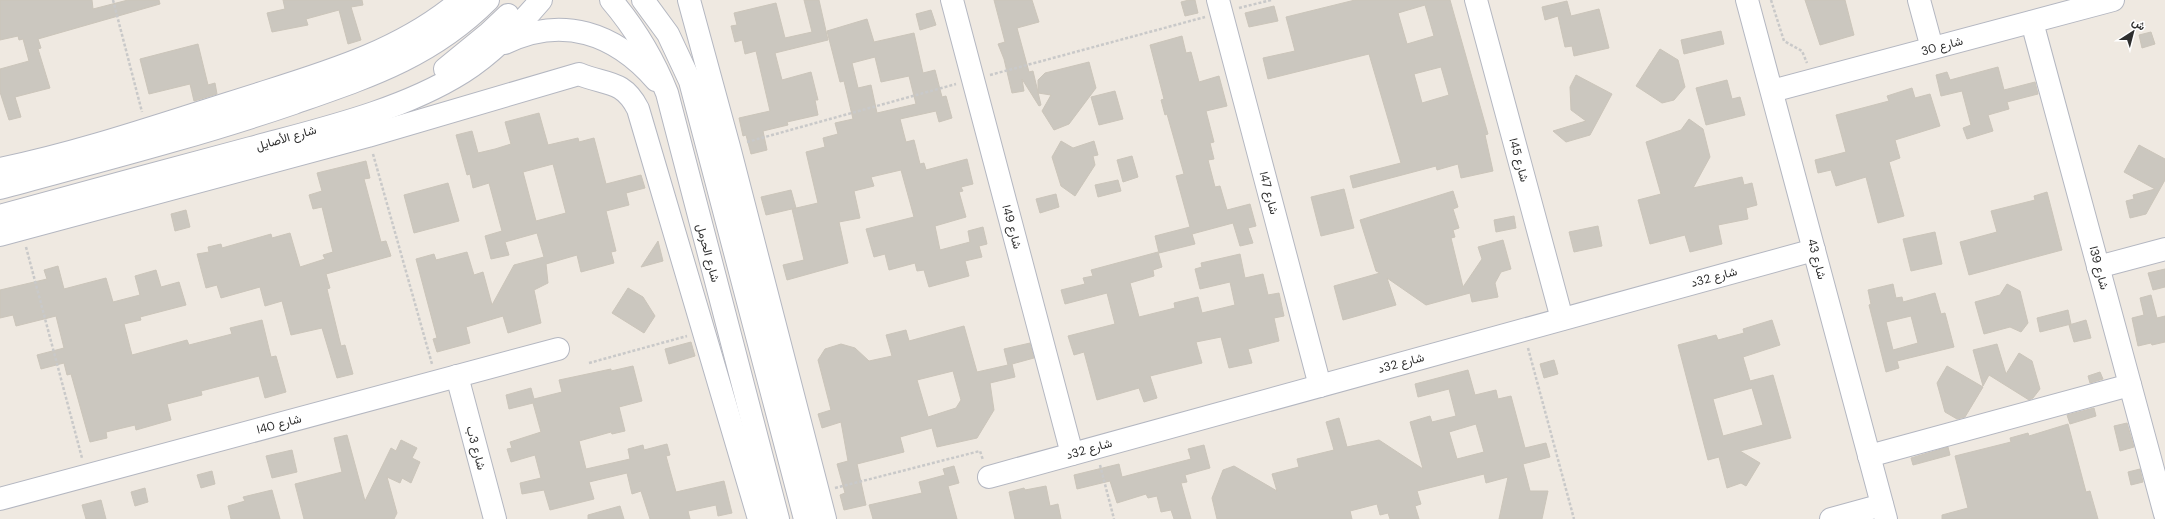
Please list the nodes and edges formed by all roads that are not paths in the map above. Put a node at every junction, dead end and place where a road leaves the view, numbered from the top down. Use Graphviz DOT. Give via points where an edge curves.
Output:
graph roads {
  1 [pos="461,0"];
  2 [pos="488,0"];
  3 [pos="521,0"];
  4 [pos="541,0"];
  5 [pos="611,0"];
  6 [pos="643,0"];
  7 [pos="654,0"];
  8 [pos="689,0"];
  9 [pos="952,0"];
  10 [pos="1476,0"];
  11 [pos="1747,0"];
  12 [pos="1919,0"];
  13 [pos="2113,0"];
  14 [pos="1220,6"];
  15 [pos="2032,22"];
  16 [pos="668,34"];
  17 [pos="496,47"];
  18 [pos="1932,48"];
  19 [pos="303,89"];
  20 [pos="428,91"];
  21 [pos="1772,91"];
  22 [pos="667,93"];
  23 [pos="0,169"];
  24 [pos="0,188"];
  25 [pos="0,216"];
  26 [pos="0,235"];
  27 [pos="2165,249"];
  28 [pos="1814,250"];
  29 [pos="2098,267"];
  30 [pos="1562,319"];
  31 [pos="558,349"];
  32 [pos="447,379"];
  33 [pos="2130,385"];
  34 [pos="1320,386"];
  35 [pos="757,440"];
  36 [pos="1072,454"];
  37 [pos="1869,456"];
  38 [pos="746,473"];
  39 [pos="989,477"];
  40 [pos="0,499"];
  41 [pos="2164,509"];
  42 [pos="1884,512"];
  43 [pos="495,519"];
  44 [pos="759,519"];
  45 [pos="778,519"];
  46 [pos="805,519"];
  47 [pos="825,519"];
  48 [pos="1831,519"];
  1 -- 19 [label="street" via="433,22 391,46"];
  2 -- 19 [label="street" via="452,31 399,64 374,75"];
  3 -- 20 [label="street" via="489,33 448,67"];
  4 -- 17 [label="street, شارع الأصايل"];
  5 -- 22 [label="street, شارع الحرمل" via="638,35"];
  6 -- 16 [label="street"];
  7 -- 16 [label="street"];
  8 -- 47 [label="street"];
  9 -- 36 [label="street, شارع 49ا"];
  10 -- 30 [label="street, شارع 45ا"];
  11 -- 21 [label="street, شارع 43"];
  12 -- 18 [label="street"];
  13 -- 15 [label="street, شارع 30"];
  14 -- 34 [label="street, شارع 47ا"];
  15 -- 18 [label="street, شارع 30"];
  15 -- 29 [label="street, شارع 39ا"];
  16 -- 46 [label="street" via="687,75 697,106"];
  17 -- 20 [label="street, شارع الأصايل" via="464,71"];
  17 -- 22 [label="street" via="514,39 551,30 595,34 631,56"];
  18 -- 21 [label="street, شارع 30"];
  19 -- 23 [label="street" via="50,158"];
  19 -- 24 [label="street" via="203,132"];
  20 -- 25 [label="street, شارع الأصايل" via="361,116 286,138"];
  21 -- 28 [label="street, شارع 43"];
  22 -- 35 [label="street, شارع الحرمل"];
  26 -- 38 [label="street" via="368,136 578,74 593,80 612,82 634,100 638,109"];
  27 -- 29 [label="street"];
  28 -- 30 [label="street, شارع 32د"];
  28 -- 37 [label="street, شارع 43"];
  29 -- 33 [label="street, شارع 39ا"];
  30 -- 34 [label="street, شارع 32د"];
  31 -- 32 [label="street, شارع 40ا"];
  32 -- 40 [label="street, شارع 40ا"];
  32 -- 43 [label="street, شارع 3ب"];
  33 -- 37 [label="street"];
  33 -- 41 [label="street, شارع 39ا"];
  34 -- 36 [label="street, شارع 32د"];
  35 -- 38 [label="street"];
  35 -- 45 [label="street, شارع الحرمل"];
  36 -- 39 [label="street, شارع 32د"];
  37 -- 42 [label="street, شارع 43"];
  38 -- 44 [label="street"];
  42 -- 48 [label="street"];
}
